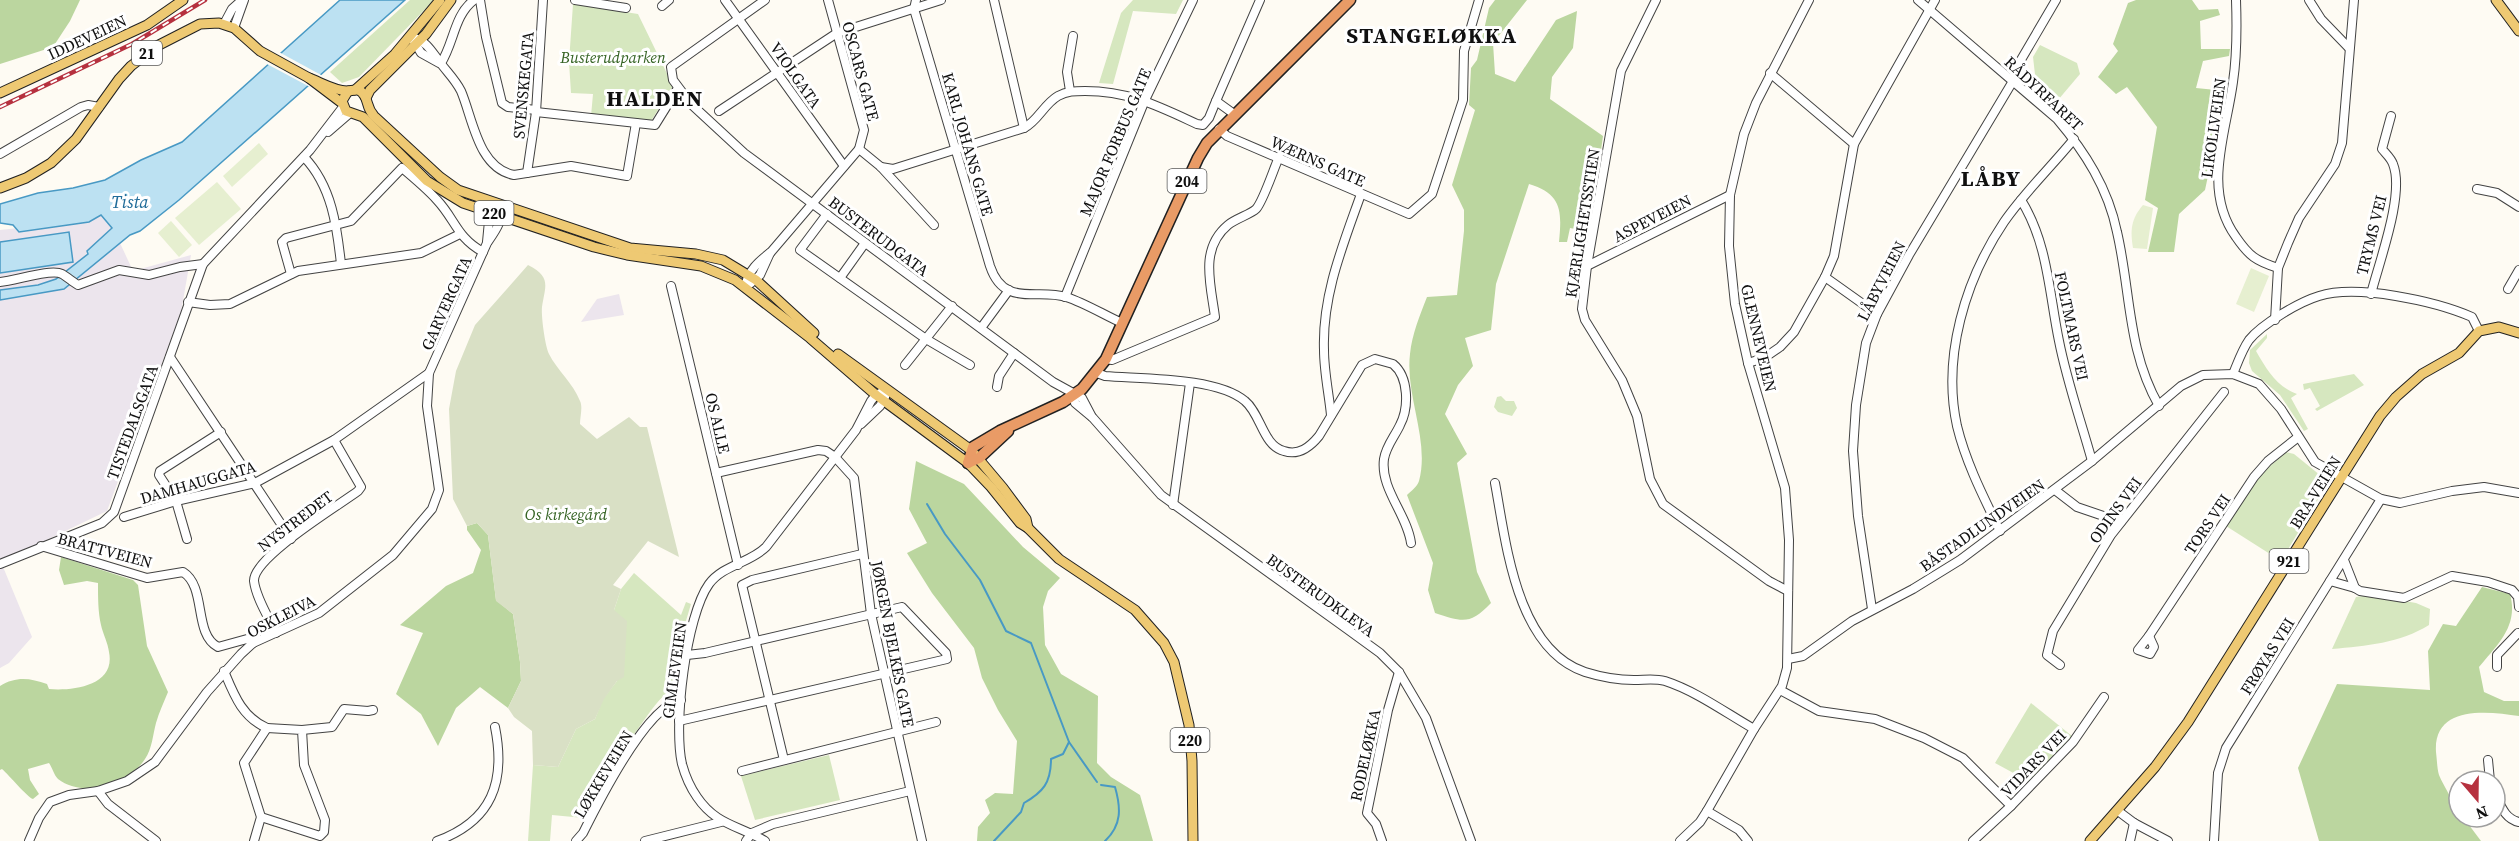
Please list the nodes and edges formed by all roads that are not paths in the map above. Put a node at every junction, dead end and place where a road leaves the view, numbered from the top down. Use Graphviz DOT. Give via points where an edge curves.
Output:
graph roads {
  1 [pos="183,0"];
  2 [pos="243,0"];
  3 [pos="440,0"];
  4 [pos="451,0"];
  5 [pos="474,0"];
  6 [pos="480,0"];
  7 [pos="543,0"];
  8 [pos="575,0"];
  9 [pos="669,0"];
  10 [pos="725,0"];
  11 [pos="765,0"];
  12 [pos="828,0"];
  13 [pos="941,0"];
  14 [pos="994,0"];
  15 [pos="1193,0"];
  16 [pos="1260,0"];
  17 [pos="1350,0"];
  18 [pos="1479,0"];
  19 [pos="1656,0"];
  20 [pos="1809,0"];
  21 [pos="1918,0"];
  22 [pos="1935,0"];
  23 [pos="2056,0"];
  24 [pos="2236,0"];
  25 [pos="2309,0"];
  26 [pos="2354,0"];
  27 [pos="2496,0"];
  28 [pos="915,4"];
  29 [pos="662,6"];
  30 [pos="626,8"];
  31 [pos="1930,10"];
  32 [pos="739,19"];
  33 [pos="224,24"];
  34 [pos="234,28"];
  35 [pos="2519,31"];
  36 [pos="837,33"];
  37 [pos="1073,36"];
  38 [pos="416,41"];
  39 [pos="2349,48"];
  40 [pos="441,63"];
  41 [pos="777,72"];
  42 [pos="1770,73"];
  43 [pos="2013,81"];
  44 [pos="321,84"];
  45 [pos="678,88"];
  46 [pos="351,91"];
  47 [pos="1070,91"];
  48 [pos="0,93"];
  49 [pos="1145,100"];
  50 [pos="1216,101"];
  51 [pos="366,102"];
  52 [pos="99,108"];
  53 [pos="347,109"];
  54 [pos="536,111"];
  55 [pos="719,111"];
  56 [pos="1234,114"];
  57 [pos="2391,116"];
  58 [pos="636,123"];
  59 [pos="1024,128"];
  60 [pos="1219,129"];
  61 [pos="2074,139"];
  62 [pos="1854,144"];
  63 [pos="956,148"];
  64 [pos="859,149"];
  65 [pos="0,154"];
  66 [pos="304,157"];
  67 [pos="1279,157"];
  68 [pos="844,166"];
  69 [pos="881,167"];
  70 [pos="527,173"];
  71 [pos="0,188"];
  72 [pos="2477,189"];
  73 [pos="1361,194"];
  74 [pos="1730,195"];
  75 [pos="2021,200"];
  76 [pos="813,204"];
  77 [pos="501,205"];
  78 [pos="2519,207"];
  79 [pos="497,214"];
  80 [pos="827,214"];
  81 [pos="934,225"];
  82 [pos="337,226"];
  83 [pos="460,234"];
  84 [pos="865,243"];
  85 [pos="483,252"];
  86 [pos="202,264"];
  87 [pos="341,264"];
  88 [pos="1587,266"];
  89 [pos="2278,268"];
  90 [pos="2519,270"];
  91 [pos="288,275"];
  92 [pos="752,277"];
  93 [pos="1825,277"];
  94 [pos="840,278"];
  95 [pos="0,282"];
  96 [pos="671,286"];
  97 [pos="745,286"];
  98 [pos="2508,289"];
  99 [pos="1009,290"];
  100 [pos="2371,294"];
  101 [pos="1065,297"];
  102 [pos="188,302"];
  103 [pos="952,306"];
  104 [pos="1877,314"];
  105 [pos="2275,320"];
  106 [pos="1122,323"];
  107 [pos="981,328"];
  108 [pos="2479,331"];
  109 [pos="2519,333"];
  110 [pos="926,339"];
  111 [pos="1014,352"];
  112 [pos="170,357"];
  113 [pos="1106,359"];
  114 [pos="1748,363"];
  115 [pos="905,365"];
  116 [pos="970,365"];
  117 [pos="429,373"];
  118 [pos="1097,373"];
  119 [pos="2234,374"];
  120 [pos="1190,383"];
  121 [pos="997,387"];
  122 [pos="887,390"];
  123 [pos="2224,392"];
  124 [pos="1074,395"];
  125 [pos="880,398"];
  126 [pos="2159,406"];
  127 [pos="1331,415"];
  128 [pos="1092,417"];
  129 [pos="221,432"];
  130 [pos="2297,438"];
  131 [pos="334,440"];
  132 [pos="975,454"];
  133 [pos="835,457"];
  134 [pos="2092,461"];
  135 [pos="968,463"];
  136 [pos="716,473"];
  137 [pos="2341,478"];
  138 [pos="255,483"];
  139 [pos="1495,483"];
  140 [pos="2055,490"];
  141 [pos="2519,493"];
  142 [pos="2381,499"];
  143 [pos="176,501"];
  144 [pos="1173,505"];
  145 [pos="124,517"];
  146 [pos="2121,522"];
  147 [pos="1028,528"];
  148 [pos="2000,531"];
  149 [pos="186,539"];
  150 [pos="291,539"];
  151 [pos="1411,543"];
  152 [pos="41,546"];
  153 [pos="862,554"];
  154 [pos="2344,560"];
  155 [pos="0,564"];
  156 [pos="738,565"];
  157 [pos="2330,581"];
  158 [pos="2355,588"];
  159 [pos="1788,591"];
  160 [pos="2519,607"];
  161 [pos="1872,609"];
  162 [pos="871,614"];
  163 [pos="276,633"];
  164 [pos="2519,633"];
  165 [pos="2149,636"];
  166 [pos="756,641"];
  167 [pos="253,643"];
  168 [pos="687,655"];
  169 [pos="1788,659"];
  170 [pos="2060,665"];
  171 [pos="2497,667"];
  172 [pos="224,671"];
  173 [pos="1399,672"];
  174 [pos="884,675"];
  175 [pos="1780,690"];
  176 [pos="2104,697"];
  177 [pos="681,700"];
  178 [pos="770,700"];
  179 [pos="373,710"];
  180 [pos="680,721"];
  181 [pos="936,722"];
  182 [pos="495,726"];
  183 [pos="267,728"];
  184 [pos="1754,729"];
  185 [pos="302,730"];
  186 [pos="896,732"];
  187 [pos="784,760"];
  188 [pos="2488,760"];
  189 [pos="2489,769"];
  190 [pos="742,771"];
  191 [pos="910,790"];
  192 [pos="98,791"];
  193 [pos="2011,806"];
  194 [pos="1707,811"];
  195 [pos="2118,811"];
  196 [pos="261,817"];
  197 [pos="721,822"];
  198 [pos="2134,823"];
  199 [pos="752,833"];
  200 [pos="29,841"];
  201 [pos="156,841"];
  202 [pos="254,841"];
  203 [pos="437,841"];
  204 [pos="576,841"];
  205 [pos="645,841"];
  206 [pos="746,841"];
  207 [pos="765,841"];
  208 [pos="922,841"];
  209 [pos="1193,841"];
  210 [pos="1382,841"];
  211 [pos="1471,841"];
  212 [pos="1680,841"];
  213 [pos="1748,841"];
  214 [pos="1973,841"];
  215 [pos="2090,841"];
  216 [pos="2130,841"];
  217 [pos="2168,841"];
  218 [pos="2214,841"];
  1 -- 48 [label="main road, IDDEVEIEN" via="147,25"];
  2 -- 33 [label="street" via="232,9"];
  2 -- 34 [label="street"];
  3 -- 38 [label="main road"];
  4 -- 38 [label="main road"];
  5 -- 40 [label="street" via="460,14"];
  6 -- 54 [label="street" via="502,103"];
  7 -- 54 [label="street, SVENSKEGATA"];
  8 -- 30 [label="street"];
  9 -- 29 [label="street"];
  10 -- 32 [label="street, VIOLGATA"];
  11 -- 32 [label="street"];
  12 -- 36 [label="street, OSCARS GATE"];
  13 -- 28 [label="street"];
  14 -- 59 [label="street"];
  15 -- 49 [label="street, MAJOR FORBUS GATE"];
  16 -- 50 [label="street"];
  17 -- 56 [label="highway, 204"];
  18 -- 73 [label="street, WÆRNS GATE" via="1464,51 1463,100 1432,194 1409,214"];
  19 -- 88 [label="street, KJÆRLIGHETSSTIEN" via="1621,71"];
  20 -- 42 [label="street, GLENNEVEIEN"];
  21 -- 31 [label="street, RÅDYRFARET"];
  22 -- 31 [label="street"];
  23 -- 43 [label="street, LÅBYVEIEN" via="2015,70"];
  24 -- 89 [label="street, LIKOLLVEIEN" via="2234,81 2217,171 2218,191 2222,212 2247,254"];
  25 -- 39 [label="street"];
  26 -- 39 [label="street"];
  27 -- 35 [label="main road"];
  28 -- 36 [label="street"];
  28 -- 63 [label="street, KARL JOHANS GATE"];
  31 -- 43 [label="street, RÅDYRFARET"];
  31 -- 62 [label="street"];
  32 -- 41 [label="street, VIOLGATA"];
  32 -- 45 [label="street" via="671,67"];
  33 -- 34 [label="main road, 21"];
  33 -- 52 [label="main road, 21" via="195,26 150,51 119,79"];
  34 -- 44 [label="main road, 21" via="264,54"];
  36 -- 41 [label="street"];
  36 -- 64 [label="street, OSCARS GATE" via="864,130"];
  37 -- 47 [label="street" via="1067,72"];
  38 -- 40 [label="street" via="421,53"];
  38 -- 46 [label="main road"];
  38 -- 51 [label="main road" via="370,90"];
  39 -- 89 [label="street" via="2342,143 2335,164 2299,218"];
  40 -- 70 [label="street" via="458,86 485,151 508,174"];
  41 -- 55 [label="street"];
  41 -- 68 [label="street, VIOLGATA"];
  42 -- 62 [label="street"];
  42 -- 74 [label="street, GLENNEVEIEN" via="1744,134"];
  43 -- 61 [label="street, RÅDYRFARET"];
  43 -- 104 [label="street, LÅBYVEIEN"];
  44 -- 46 [label="main road, 21"];
  44 -- 53 [label="main road, 21"];
  45 -- 58 [label="street" via="655,125"];
  45 -- 76 [label="street, BUSTERUDGATA" via="707,121 744,153"];
  46 -- 51 [label="main road, 220" via="362,93"];
  46 -- 53 [label="main road" via="343,96"];
  47 -- 49 [label="street" via="1127,94"];
  47 -- 59 [label="street" via="1055,98"];
  49 -- 50 [label="street" via="1203,125"];
  49 -- 101 [label="street, MAJOR FORBUS GATE"];
  50 -- 56 [label="street"];
  51 -- 53 [label="main road" via="362,111"];
  51 -- 77 [label="main road, 220" via="374,116 444,181"];
  52 -- 65 [label="street" via="81,107"];
  52 -- 71 [label="main road, 21" via="60,156 37,172"];
  53 -- 66 [label="street"];
  53 -- 79 [label="main road, 220" via="363,117 442,192"];
  54 -- 58 [label="street"];
  54 -- 70 [label="street, SVENSKEGATA"];
  56 -- 60 [label="highway, 204"];
  57 -- 100 [label="street, TRYMS VEI" via="2382,149 2392,162 2397,184"];
  58 -- 70 [label="street" via="627,176 571,166"];
  59 -- 63 [label="street"];
  60 -- 67 [label="street, WÆRNS GATE"];
  60 -- 106 [label="highway, 204" via="1198,158"];
  61 -- 75 [label="street"];
  61 -- 126 [label="street, RÅDYRFARET" via="2093,167 2112,213 2131,328 2142,370"];
  62 -- 93 [label="street" via="1834,256"];
  63 -- 69 [label="street" via="893,169"];
  63 -- 99 [label="street, KARL JOHANS GATE" via="992,272"];
  64 -- 68 [label="street"];
  64 -- 69 [label="street"];
  66 -- 82 [label="street" via="331,203"];
  66 -- 86 [label="street"];
  67 -- 73 [label="street, WÆRNS GATE"];
  67 -- 113 [label="street" via="1256,209 1234,220 1214,239 1209,270 1215,317 1112,360"];
  68 -- 76 [label="street"];
  69 -- 81 [label="street"];
  72 -- 78 [label="street" via="2497,193"];
  73 -- 127 [label="street" via="1338,258 1327,305 1324,350"];
  74 -- 88 [label="street, ASPEVEIEN"];
  74 -- 114 [label="street, GLENNEVEIEN" via="1729,246 1735,304"];
  75 -- 134 [label="street, FOLTMARS VEI" via="2040,239 2064,367"];
  75 -- 148 [label="street" via="1976,272 1957,335 1954,361 1955,409 1961,441"];
  76 -- 80 [label="street, BUSTERUDGATA"];
  76 -- 92 [label="street"];
  77 -- 79 [label="street"];
  77 -- 92 [label="main road, 220" via="630,248 723,260"];
  79 -- 85 [label="street, GARVERGATA"];
  79 -- 97 [label="main road, 220" via="605,250 701,266"];
  80 -- 84 [label="street, BUSTERUDGATA"];
  80 -- 94 [label="street" via="800,250"];
  82 -- 83 [label="street" via="351,221 402,168 439,201"];
  82 -- 87 [label="street"];
  82 -- 91 [label="street" via="282,242"];
  83 -- 85 [label="street"];
  83 -- 87 [label="street" via="421,253"];
  84 -- 94 [label="street"];
  84 -- 103 [label="street, BUSTERUDGATA"];
  85 -- 117 [label="street, GARVERGATA"];
  86 -- 95 [label="street" via="149,275 119,270 78,285 60,273 50,272"];
  86 -- 102 [label="street, TISTEDALSGATA"];
  87 -- 91 [label="street"];
  88 -- 159 [label="street, KJÆRLIGHETSSTIEN" via="1582,309 1585,320 1622,380 1637,416 1650,479 1663,504"];
  89 -- 105 [label="street"];
  90 -- 98 [label="street"];
  91 -- 102 [label="street" via="230,304"];
  92 -- 97 [label="street"];
  92 -- 122 [label="main road, 220" via="827,346"];
  93 -- 104 [label="street"];
  93 -- 114 [label="street" via="1794,332 1764,358"];
  94 -- 110 [label="street"];
  96 -- 136 [label="street, OS ALLE"];
  97 -- 125 [label="main road, 220"];
  99 -- 101 [label="street" via="1023,295"];
  99 -- 107 [label="street"];
  100 -- 105 [label="street, TRYMS VEI" via="2319,296"];
  100 -- 108 [label="street, TRYMS VEI" via="2460,312 2472,317"];
  101 -- 106 [label="street"];
  102 -- 112 [label="street, TISTEDALSGATA"];
  103 -- 107 [label="street, BUSTERUDGATA"];
  103 -- 110 [label="street"];
  104 -- 161 [label="street, LÅBYVEIEN" via="1862,364 1853,451"];
  105 -- 119 [label="street, TRYMS VEI" via="2250,339"];
  106 -- 113 [label="highway, 204"];
  107 -- 111 [label="street, BUSTERUDGATA"];
  108 -- 109 [label="main road" via="2492,327"];
  108 -- 137 [label="main road, BRA-VEIEN / 921" via="2459,353 2421,374 2396,397"];
  110 -- 115 [label="street"];
  110 -- 116 [label="street"];
  111 -- 121 [label="street" via="999,376"];
  111 -- 124 [label="street, BUSTERUDGATA"];
  112 -- 129 [label="street"];
  112 -- 152 [label="street, TISTEDALSGATA" via="114,512 102,523"];
  113 -- 118 [label="highway, 204"];
  114 -- 159 [label="street, GLENNEVEIEN" via="1785,488"];
  117 -- 131 [label="street, DAMHAUGGATA"];
  117 -- 163 [label="street, OSKLEIVA" via="429,419 439,484 436,502 393,555 319,613"];
  118 -- 120 [label="street"];
  118 -- 124 [label="highway, 204"];
  119 -- 126 [label="street, BÅSTADLUNDVEIEN" via="2203,375 2181,386"];
  119 -- 130 [label="street, BÅSTADLUNDVEIEN" via="2259,384 2271,396"];
  120 -- 127 [label="street" via="1236,394 1258,415 1274,446 1286,452 1298,452 1312,444"];
  120 -- 144 [label="street"];
  122 -- 125 [label="street"];
  122 -- 132 [label="main road, 220"];
  123 -- 146 [label="street, ODINS VEI"];
  124 -- 128 [label="street, BUSTERUDGATA" via="1082,398"];
  124 -- 132 [label="highway, 204" via="1000,431"];
  125 -- 133 [label="street, GIMLEVEIEN" via="865,412"];
  125 -- 135 [label="main road, 220"];
  126 -- 134 [label="street, BÅSTADLUNDVEIEN"];
  127 -- 151 [label="street" via="1367,362 1388,361 1400,372 1405,413 1385,454 1383,469"];
  128 -- 144 [label="street, BUSTERUDKLEVA"];
  129 -- 138 [label="street"];
  129 -- 143 [label="street" via="160,471"];
  130 -- 137 [label="street, BÅSTADLUNDVEIEN" via="2314,462"];
  130 -- 165 [label="street, TORS VEI" via="2254,477"];
  131 -- 138 [label="street, DAMHAUGGATA"];
  131 -- 150 [label="street, NYSTREDET" via="361,484 358,491"];
  132 -- 135 [label="highway"];
  132 -- 147 [label="main road, 220" via="1026,519"];
  133 -- 136 [label="street" via="818,450"];
  133 -- 153 [label="street, JØRGEN BJELKES GATE" via="854,478"];
  133 -- 156 [label="street, GIMLEVEIEN" via="766,547"];
  134 -- 140 [label="street, BÅSTADLUNDVEIEN"];
  135 -- 147 [label="main road, 220"];
  136 -- 156 [label="street, OS ALLE"];
  137 -- 142 [label="street, BÅSTADLUNDVEIEN"];
  137 -- 195 [label="main road, BRA-VEIEN / 921" via="2203,700"];
  138 -- 143 [label="street, DAMHAUGGATA"];
  138 -- 150 [label="street"];
  139 -- 184 [label="street" via="1521,603 1541,636 1561,657 1581,671 1605,678 1654,678 1670,683"];
  140 -- 146 [label="street" via="2076,507"];
  140 -- 148 [label="street, BÅSTADLUNDVEIEN"];
  141 -- 142 [label="street" via="2484,487 2400,503"];
  142 -- 154 [label="street, FRØYAS VEI"];
  143 -- 145 [label="street, DAMHAUGGATA"];
  143 -- 149 [label="street"];
  144 -- 173 [label="street, BUSTERUDKLEVA" via="1380,653"];
  146 -- 170 [label="street, ODINS VEI" via="2054,631 2047,655"];
  147 -- 209 [label="main road, 220" via="1059,559 1136,610 1174,662 1189,725"];
  148 -- 161 [label="street, BÅSTADLUNDVEIEN" via="1941,573"];
  150 -- 163 [label="street, NYSTREDET" via="266,558 254,578"];
  152 -- 155 [label="street, TISTEDALSGATA"];
  152 -- 167 [label="street, BRATTVEIEN" via="147,578 183,572 191,580 212,644 247,639"];
  153 -- 162 [label="street, JØRGEN BJELKES GATE"];
  153 -- 166 [label="street" via="742,585"];
  154 -- 157 [label="street, FRØYAS VEI"];
  154 -- 158 [label="street"];
  156 -- 168 [label="street, GIMLEVEIEN" via="710,583 699,605"];
  157 -- 158 [label="street"];
  157 -- 218 [label="street, FRØYAS VEI" via="2226,748 2217,782"];
  158 -- 160 [label="street" via="2404,598 2452,576 2512,590"];
  159 -- 169 [label="street, GLENNEVEIEN"];
  161 -- 169 [label="street, BÅSTADLUNDVEIEN" via="1803,656"];
  162 -- 166 [label="street"];
  162 -- 174 [label="street, JØRGEN BJELKES GATE"];
  162 -- 174 [label="street" via="902,607 946,653 947,659"];
  163 -- 167 [label="street, OSKLEIVA"];
  164 -- 171 [label="street" via="2497,655"];
  166 -- 168 [label="street"];
  166 -- 178 [label="street"];
  167 -- 172 [label="street, OSKLEIVA"];
  168 -- 177 [label="street, GIMLEVEIEN"];
  169 -- 175 [label="street"];
  172 -- 183 [label="street" via="242,709"];
  172 -- 192 [label="street, OSKLEIVA" via="155,762 127,781"];
  173 -- 210 [label="street, RODELØKKA" via="1367,813"];
  173 -- 211 [label="street, BUSTERUDKLEVA" via="1426,718"];
  174 -- 178 [label="street"];
  174 -- 186 [label="street, JØRGEN BJELKES GATE"];
  175 -- 184 [label="street"];
  175 -- 193 [label="street" via="1819,711 1875,719 1964,758"];
  176 -- 193 [label="street, VIDARS VEI" via="2076,739"];
  177 -- 180 [label="street, GIMLEVEIEN"];
  177 -- 204 [label="street, LØKKEVEIEN" via="670,703 644,731"];
  178 -- 180 [label="street"];
  178 -- 187 [label="street"];
  179 -- 185 [label="street" via="344,709 332,727"];
  180 -- 197 [label="street, GIMLEVEIEN" via="679,746 688,782"];
  181 -- 186 [label="street"];
  182 -- 203 [label="street" via="498,767 489,804 467,827"];
  183 -- 185 [label="street"];
  183 -- 196 [label="street" via="244,763"];
  184 -- 194 [label="street"];
  185 -- 196 [label="street" via="304,765 325,820 324,832 320,836"];
  186 -- 187 [label="street"];
  186 -- 191 [label="street, JØRGEN BJELKES GATE"];
  187 -- 190 [label="street"];
  188 -- 189 [label="street"];
  191 -- 199 [label="street" via="773,824"];
  191 -- 208 [label="street, JØRGEN BJELKES GATE"];
  192 -- 200 [label="street, OSKLEIVA" via="50,802"];
  192 -- 201 [label="street" via="108,804"];
  193 -- 214 [label="street, VIDARS VEI"];
  194 -- 212 [label="street"];
  194 -- 213 [label="street" via="1739,830"];
  195 -- 198 [label="street"];
  195 -- 215 [label="main road, BRA-VEIEN / 921"];
  196 -- 202 [label="street"];
  197 -- 199 [label="street, GIMLEVEIEN"];
  197 -- 205 [label="street"];
  198 -- 216 [label="street"];
  198 -- 217 [label="street"];
  199 -- 206 [label="street"];
  199 -- 207 [label="street, GIMLEVEIEN"];
}
